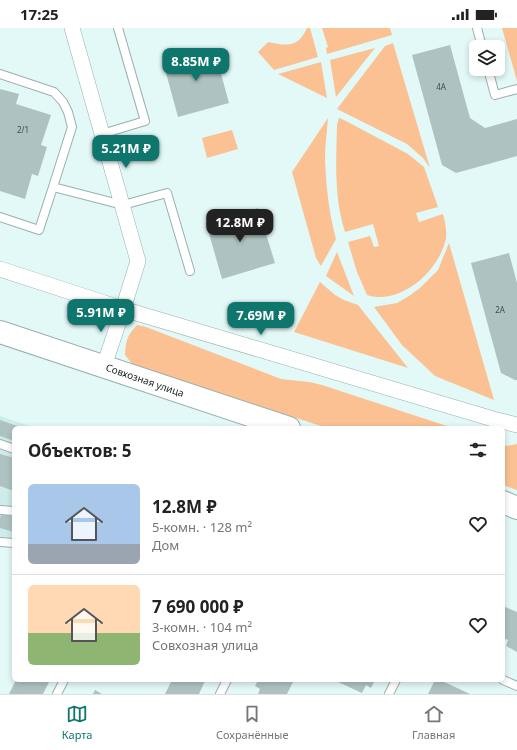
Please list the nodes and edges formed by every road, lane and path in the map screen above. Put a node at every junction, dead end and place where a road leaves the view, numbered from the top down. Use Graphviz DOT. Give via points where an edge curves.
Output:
graph roads {
  1 [pos="72,28"];
  2 [pos="118,28"];
  3 [pos="477,28"];
  4 [pos="480,40"];
  5 [pos="0,74"];
  6 [pos="490,76"];
  7 [pos="517,88"];
  8 [pos="102,134"];
  9 [pos="53,187"];
  10 [pos="123,205"];
  11 [pos="0,217"];
  12 [pos="0,269"];
  13 [pos="190,271"];
  14 [pos="123,309"];
  15 [pos="0,332"];
  16 [pos="104,366"];
  17 [pos="517,425"];
  18 [pos="283,426"];
  19 [pos="0,444"];
  20 [pos="12,448"];
  21 [pos="505,503"];
  22 [pos="517,508"];
  23 [pos="0,510"];
  24 [pos="12,511"];
  25 [pos="0,542"];
  26 [pos="12,543"];
  27 [pos="505,681"];
  28 [pos="63,682"];
  29 [pos="226,682"];
  30 [pos="395,682"];
  31 [pos="517,686"];
  32 [pos="57,694"];
  33 [pos="220,694"];
  34 [pos="389,694"];
  1 -- 8 [label="street"];
  2 -- 8 [label="lane" via="145,122"];
  3 -- 4 [label="lane"];
  5 -- 9 [label="lane" via="54,92 68,112 72,127"];
  6 -- 7 [label="lane" via="495,94"];
  8 -- 10 [label="street"];
  9 -- 10 [label="lane"];
  9 -- 11 [label="lane" via="39,230"];
  10 -- 13 [label="lane" via="167,193"];
  10 -- 14 [label="street" via="138,261"];
  12 -- 14 [label="street"];
  14 -- 16 [label="street"];
  14 -- 17 [label="street"];
  15 -- 16 [label="main road, Совхозная улица"];
  16 -- 18 [label="main road, Совхозная улица"];
  19 -- 20 [label="lane"];
  21 -- 22 [label="main road"];
  23 -- 24 [label="lane"];
  25 -- 26 [label="lane"];
  27 -- 31 [label="lane"];
  28 -- 32 [label="lane"];
  29 -- 33 [label="lane"];
  30 -- 34 [label="lane"];
}
